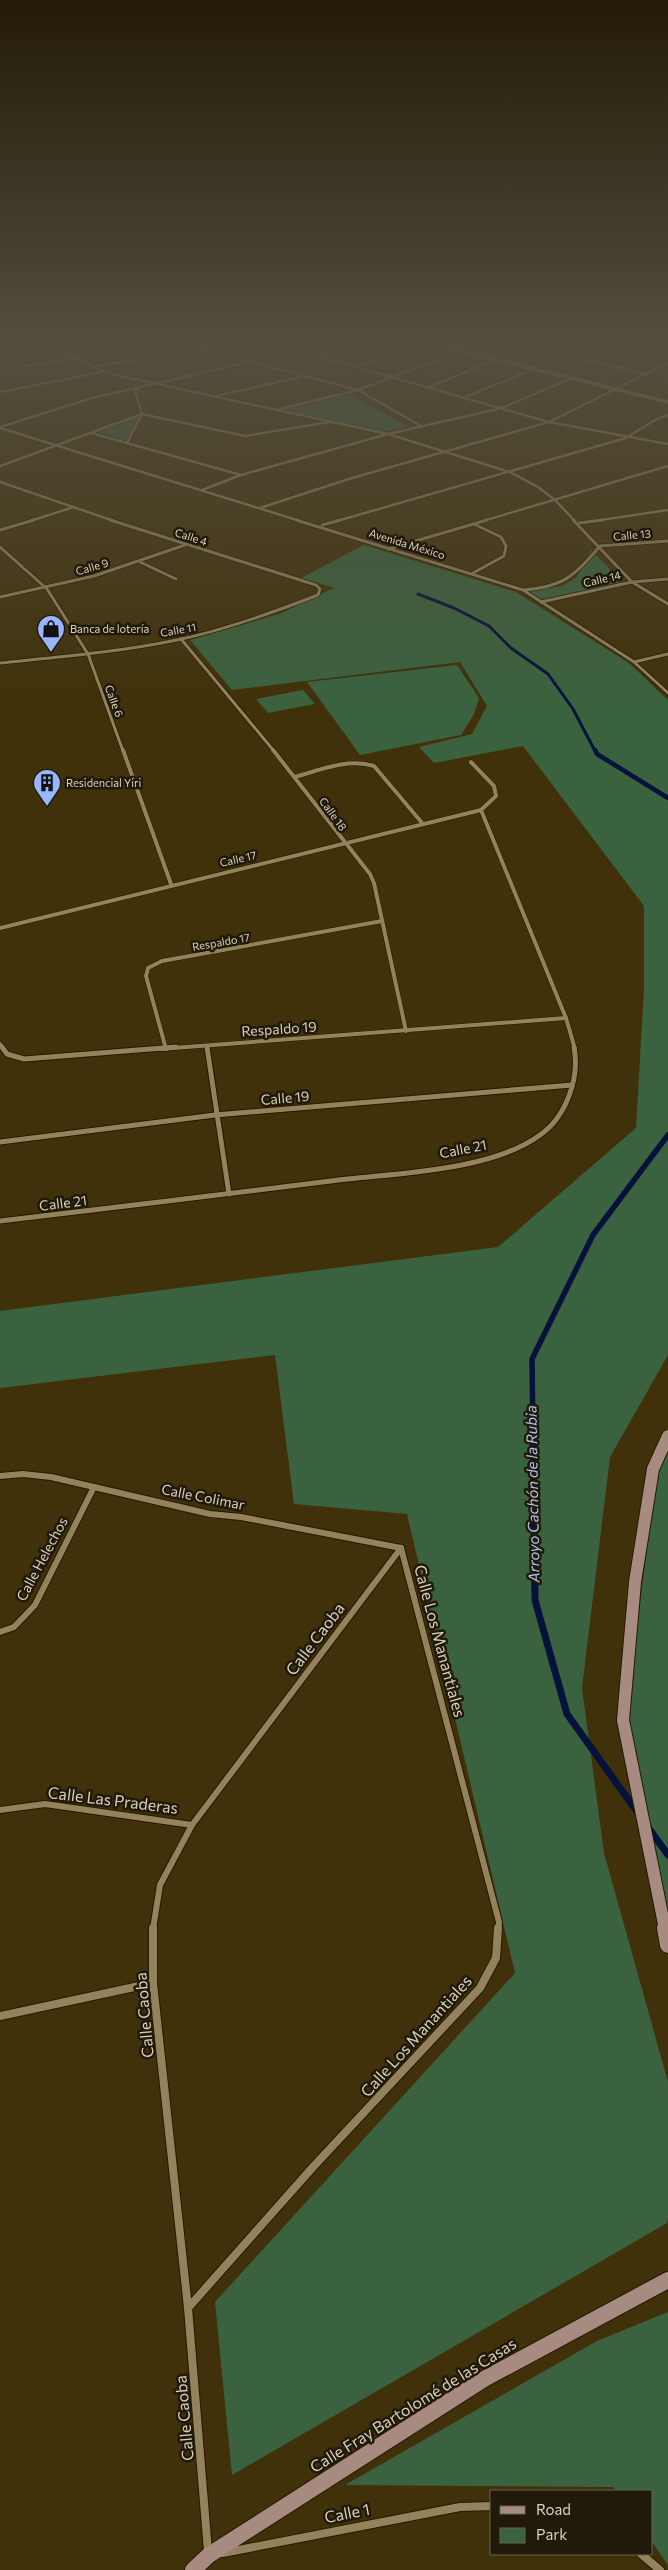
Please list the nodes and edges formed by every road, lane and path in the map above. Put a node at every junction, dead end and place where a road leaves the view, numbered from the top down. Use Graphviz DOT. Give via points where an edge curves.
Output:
graph roads {
  1 [pos="111,462"];
  2 [pos="194,462"];
  3 [pos="288,462"];
  4 [pos="412,462"];
  5 [pos="480,462"];
  6 [pos="544,462"];
  7 [pos="668,466"];
  8 [pos="510,472"];
  9 [pos="241,475"];
  10 [pos="0,482"];
  11 [pos="202,490"];
  12 [pos="556,500"];
  13 [pos="75,507"];
  14 [pos="260,508"];
  15 [pos="668,510"];
  16 [pos="474,523"];
  17 [pos="579,523"];
  18 [pos="320,525"];
  19 [pos="0,530"];
  20 [pos="668,541"];
  21 [pos="185,545"];
  22 [pos="600,546"];
  23 [pos="0,547"];
  24 [pos="388,548"];
  25 [pos="140,562"];
  26 [pos="473,573"];
  27 [pos="176,579"];
  28 [pos="668,579"];
  29 [pos="632,582"];
  30 [pos="47,589"];
  31 [pos="320,590"];
  32 [pos="523,590"];
  33 [pos="0,597"];
  34 [pos="541,602"];
  35 [pos="668,604"];
  36 [pos="181,639"];
  37 [pos="88,654"];
  38 [pos="668,654"];
  39 [pos="634,662"];
  40 [pos="0,663"];
  41 [pos="668,693"];
  42 [pos="471,762"];
  43 [pos="295,777"];
  44 [pos="481,810"];
  45 [pos="422,824"];
  46 [pos="344,843"];
  47 [pos="171,884"];
  48 [pos="382,921"];
  49 [pos="0,928"];
  50 [pos="566,1018"];
  51 [pos="406,1031"];
  52 [pos="0,1044"];
  53 [pos="207,1046"];
  54 [pos="166,1050"];
  55 [pos="572,1085"];
  56 [pos="215,1115"];
  57 [pos="0,1142"];
  58 [pos="229,1194"];
  59 [pos="0,1221"];
  60 [pos="668,1436"];
  61 [pos="0,1476"];
  62 [pos="94,1487"];
  63 [pos="401,1548"];
  64 [pos="0,1632"];
  65 [pos="0,1810"];
  66 [pos="192,1825"];
  67 [pos="668,1945"];
  68 [pos="153,1983"];
  69 [pos="0,2016"];
  70 [pos="668,2280"];
  71 [pos="188,2308"];
  72 [pos="490,2506"];
  73 [pos="642,2555"];
  74 [pos="209,2556"];
  75 [pos="193,2570"];
  76 [pos="660,2570"];
  1 -- 11 [label="street, Avenida México"];
  2 -- 9 [label="street"];
  3 -- 9 [label="street"];
  4 -- 14 [label="street"];
  5 -- 8 [label="street"];
  6 -- 8 [label="street"];
  7 -- 12 [label="street"];
  8 -- 12 [label="street"];
  8 -- 18 [label="street"];
  9 -- 11 [label="street"];
  10 -- 13 [label="street, Calle 4"];
  11 -- 14 [label="street, Avenida México"];
  12 -- 16 [label="street"];
  12 -- 17 [label="street"];
  13 -- 19 [label="street"];
  13 -- 21 [label="street, Calle 4"];
  14 -- 18 [label="street, Avenida México"];
  15 -- 17 [label="street"];
  16 -- 24 [label="street"];
  16 -- 26 [label="street" via="500,537 506,546 504,556"];
  17 -- 22 [label="street"];
  18 -- 24 [label="street, Avenida México"];
  20 -- 22 [label="street, Calle 13"];
  21 -- 25 [label="street, Calle 9"];
  21 -- 31 [label="street, Calle 4" via="316,585"];
  22 -- 29 [label="street"];
  22 -- 32 [label="street, Calle 13" via="575,576 559,586"];
  23 -- 30 [label="street, Calle 6"];
  24 -- 26 [label="street, Avenida México"];
  25 -- 27 [label="street"];
  25 -- 30 [label="street, Calle 9"];
  26 -- 32 [label="street, Avenida México"];
  28 -- 29 [label="street, Calle 14"];
  29 -- 34 [label="street, Calle 14"];
  29 -- 35 [label="street"];
  30 -- 33 [label="street, Calle 9"];
  30 -- 37 [label="street, Calle 6"];
  31 -- 36 [label="street, Calle 11" via="318,595 268,615"];
  32 -- 34 [label="street, Avenida México"];
  34 -- 39 [label="street, Avenida México"];
  36 -- 37 [label="street, Calle 11"];
  36 -- 43 [label="street, Calle 18"];
  37 -- 40 [label="street, Calle 11"];
  37 -- 47 [label="street, Calle 6"];
  38 -- 39 [label="street"];
  39 -- 41 [label="street, Avenida México"];
  42 -- 44 [label="street" via="494,786 496,796"];
  43 -- 45 [label="street" via="368,763 374,766"];
  43 -- 46 [label="street, Calle 18"];
  44 -- 45 [label="street, Calle 17"];
  44 -- 50 [label="street, Calle 21"];
  45 -- 46 [label="street, Calle 17"];
  46 -- 47 [label="street, Calle 17"];
  46 -- 48 [label="street, Calle 18" via="370,874"];
  47 -- 49 [label="street, Calle 17"];
  48 -- 51 [label="street, Calle 18"];
  48 -- 54 [label="street, Respaldo 17" via="162,961 148,968 146,976"];
  50 -- 51 [label="street, Respaldo 19"];
  50 -- 55 [label="street, Calle 21" via="575,1053"];
  51 -- 53 [label="street, Respaldo 19"];
  52 -- 54 [label="street, Respaldo 19" via="7,1054 24,1059"];
  53 -- 54 [label="street, Respaldo 19"];
  53 -- 56 [label="street"];
  55 -- 56 [label="street, Calle 19"];
  55 -- 58 [label="street, Calle 21" via="566,1105 541,1135 522,1146 481,1160"];
  56 -- 57 [label="street, Calle 19"];
  56 -- 58 [label="street"];
  58 -- 59 [label="street, Calle 21"];
  60 -- 67 [label="main road" via="653,1469 634,1582 623,1720"];
  61 -- 62 [label="street, Calle Colimar" via="51,1477"];
  62 -- 63 [label="street, Calle Colimar" via="210,1514"];
  62 -- 64 [label="street, Calle Helechos" via="35,1605 14,1626"];
  63 -- 66 [label="street, Calle Caoba"];
  63 -- 71 [label="street, Calle Los Manantiales" via="499,1922 496,1958 480,1988 313,2167"];
  65 -- 66 [label="street, Calle Las Praderas" via="44,1804"];
  66 -- 68 [label="street, Calle Caoba" via="160,1885 153,1929"];
  68 -- 69 [label="street"];
  68 -- 71 [label="street, Calle Caoba"];
  70 -- 74 [label="main road, Calle Fray Bartolomé de las Casas" via="484,2379"];
  71 -- 74 [label="street, Calle Caoba"];
  72 -- 74 [label="street, Calle 1" via="460,2508"];
  73 -- 76 [label="street"];
  74 -- 75 [label="main road, Calle Fray Bartolomé de las Casas"];
}
